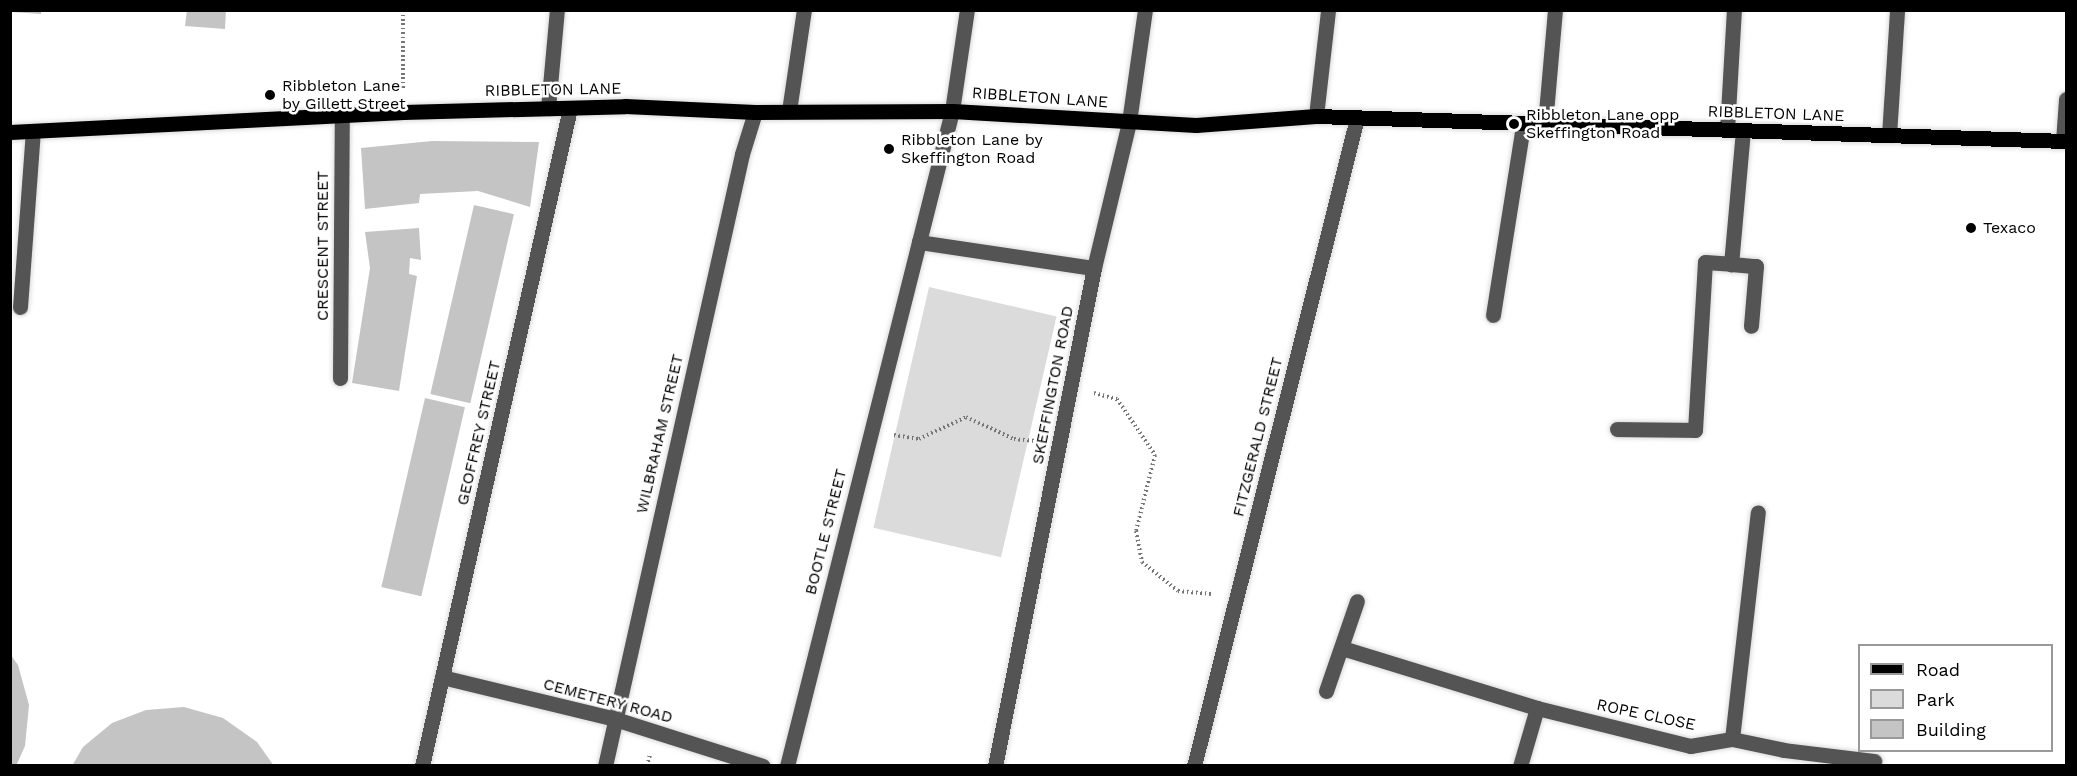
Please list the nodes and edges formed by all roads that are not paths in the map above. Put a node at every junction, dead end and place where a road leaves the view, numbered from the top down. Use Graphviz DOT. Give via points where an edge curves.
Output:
graph roads {
  1 [pos="557,10"];
  2 [pos="804,10"];
  3 [pos="967,10"];
  4 [pos="1145,10"];
  5 [pos="1328,10"];
  6 [pos="1555,10"];
  7 [pos="1734,10"];
  8 [pos="1897,10"];
  9 [pos="2067,99"];
  10 [pos="548,108"];
  11 [pos="570,108"];
  12 [pos="789,111"];
  13 [pos="952,111"];
  14 [pos="755,112"];
  15 [pos="342,115"];
  16 [pos="1316,116"];
  17 [pos="1357,118"];
  18 [pos="1129,122"];
  19 [pos="1545,124"];
  20 [pos="1523,125"];
  21 [pos="1727,130"];
  22 [pos="1743,130"];
  23 [pos="10,132"];
  24 [pos="33,132"];
  25 [pos="1889,135"];
  26 [pos="2065,141"];
  27 [pos="919,242"];
  28 [pos="1731,264"];
  29 [pos="1094,268"];
  30 [pos="20,307"];
  31 [pos="1493,315"];
  32 [pos="1751,326"];
  33 [pos="340,378"];
  34 [pos="1617,429"];
  35 [pos="1758,512"];
  36 [pos="1358,601"];
  37 [pos="1341,648"];
  38 [pos="442,677"];
  39 [pos="1326,691"];
  40 [pos="1537,708"];
  41 [pos="615,719"];
  42 [pos="1732,739"];
  43 [pos="1874,761"];
  44 [pos="422,765"];
  45 [pos="605,765"];
  46 [pos="763,765"];
  47 [pos="787,765"];
  48 [pos="995,765"];
  49 [pos="1194,765"];
  50 [pos="1520,765"];
  1 -- 10 [label="street"];
  2 -- 12 [label="street"];
  3 -- 13 [label="street"];
  4 -- 18 [label="street, SKEFFINGTON ROAD"];
  5 -- 16 [label="street"];
  6 -- 19 [label="street"];
  7 -- 21 [label="street"];
  8 -- 25 [label="street"];
  9 -- 26 [label="street"];
  10 -- 11 [label="main road, RIBBLETON LANE"];
  10 -- 15 [label="main road, RIBBLETON LANE"];
  11 -- 14 [label="main road, RIBBLETON LANE" via="625,106"];
  11 -- 38 [label="street, GEOFFREY STREET"];
  12 -- 13 [label="main road, RIBBLETON LANE"];
  12 -- 14 [label="main road, RIBBLETON LANE"];
  13 -- 18 [label="main road, RIBBLETON LANE"];
  13 -- 27 [label="street"];
  14 -- 41 [label="street, WILBRAHAM STREET" via="742,154"];
  15 -- 24 [label="main road, RIBBLETON LANE"];
  15 -- 33 [label="street, CRESCENT STREET"];
  16 -- 17 [label="main road, RIBBLETON LANE"];
  16 -- 18 [label="main road, RIBBLETON LANE" via="1196,126"];
  17 -- 20 [label="main road, RIBBLETON LANE"];
  17 -- 49 [label="street, FITZGERALD STREET"];
  18 -- 29 [label="street, SKEFFINGTON ROAD"];
  19 -- 20 [label="main road, RIBBLETON LANE"];
  19 -- 21 [label="main road, RIBBLETON LANE"];
  20 -- 31 [label="street"];
  21 -- 22 [label="main road, RIBBLETON LANE"];
  22 -- 25 [label="main road, RIBBLETON LANE"];
  22 -- 28 [label="street"];
  23 -- 24 [label="main road, RIBBLETON LANE"];
  24 -- 30 [label="street"];
  25 -- 26 [label="main road, RIBBLETON LANE"];
  27 -- 29 [label="street"];
  27 -- 47 [label="street, BOOTLE STREET"];
  28 -- 32 [label="street" via="1755,266"];
  28 -- 34 [label="street" via="1705,262 1695,430"];
  29 -- 48 [label="street, SKEFFINGTON ROAD"];
  35 -- 42 [label="street"];
  36 -- 37 [label="street"];
  37 -- 39 [label="street"];
  37 -- 40 [label="street, ROPE CLOSE"];
  38 -- 41 [label="street, CEMETERY ROAD"];
  38 -- 44 [label="street, GEOFFREY STREET"];
  40 -- 42 [label="street, ROPE CLOSE" via="1690,746"];
  40 -- 50 [label="street"];
  41 -- 45 [label="street, WILBRAHAM STREET"];
  41 -- 46 [label="street, CEMETERY ROAD"];
  42 -- 43 [label="street"];
}
